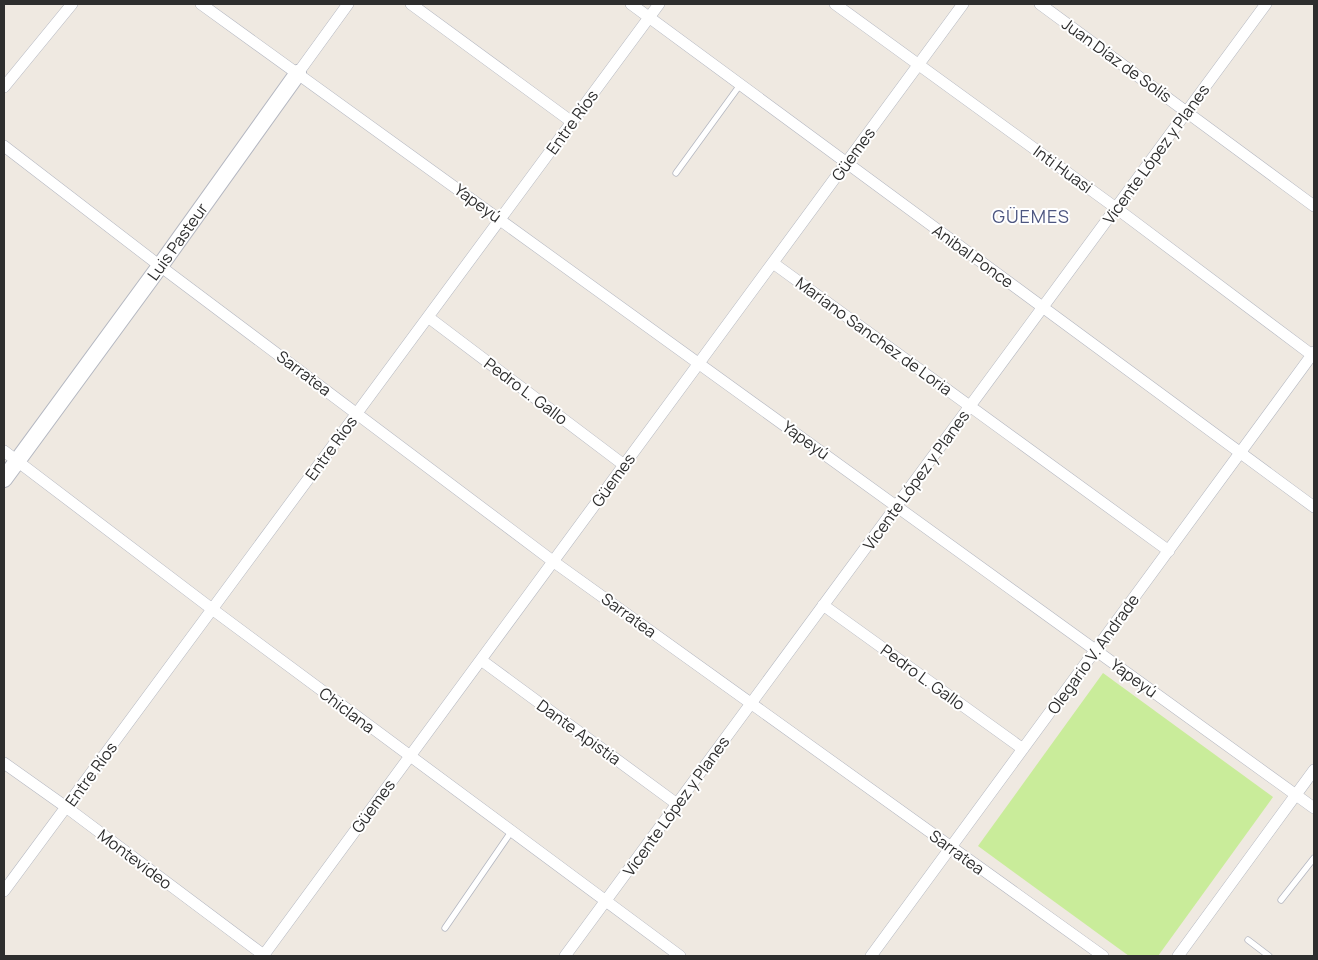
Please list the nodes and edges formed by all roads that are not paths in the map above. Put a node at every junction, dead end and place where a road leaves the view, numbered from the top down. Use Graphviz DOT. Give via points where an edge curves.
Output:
graph roads {
  1 [pos="72,4"];
  2 [pos="201,4"];
  3 [pos="348,4"];
  4 [pos="411,4"];
  5 [pos="631,4"];
  6 [pos="659,4"];
  7 [pos="835,4"];
  8 [pos="963,4"];
  9 [pos="1040,4"];
  10 [pos="1266,4"];
  11 [pos="649,17"];
  12 [pos="919,64"];
  13 [pos="298,72"];
  14 [pos="740,85"];
  15 [pos="4,87"];
  16 [pos="1187,112"];
  17 [pos="572,122"];
  18 [pos="4,146"];
  19 [pos="846,163"];
  20 [pos="676,172"];
  21 [pos="1314,206"];
  22 [pos="1116,208"];
  23 [pos="500,219"];
  24 [pos="773,263"];
  25 [pos="160,266"];
  26 [pos="1043,307"];
  27 [pos="428,317"];
  28 [pos="1313,353"];
  29 [pos="699,363"];
  30 [pos="970,406"];
  31 [pos="357,412"];
  32 [pos="1240,454"];
  33 [pos="10,456"];
  34 [pos="624,465"];
  35 [pos="4,479"];
  36 [pos="896,506"];
  37 [pos="1314,507"];
  38 [pos="1169,551"];
  39 [pos="554,562"];
  40 [pos="823,605"];
  41 [pos="212,610"];
  42 [pos="1096,650"];
  43 [pos="481,660"];
  44 [pos="752,703"];
  45 [pos="1022,749"];
  46 [pos="409,756"];
  47 [pos="4,763"];
  48 [pos="1314,770"];
  49 [pos="1296,795"];
  50 [pos="677,804"];
  51 [pos="66,807"];
  52 [pos="1314,808"];
  53 [pos="511,832"];
  54 [pos="952,848"];
  55 [pos="1314,858"];
  56 [pos="4,891"];
  57 [pos="1282,900"];
  58 [pos="605,902"];
  59 [pos="444,928"];
  60 [pos="1248,940"];
  61 [pos="264,956"];
  62 [pos="565,956"];
  63 [pos="680,956"];
  64 [pos="871,956"];
  65 [pos="1103,956"];
  66 [pos="1178,956"];
  67 [pos="1269,956"];
  1 -- 15 [label="street"];
  2 -- 13 [label="street, Yapeyú"];
  3 -- 13 [label="street, Luis Pasteur"];
  4 -- 17 [label="street"];
  5 -- 11 [label="street, Anibal Ponce"];
  6 -- 11 [label="street, Entre Ríos"];
  7 -- 12 [label="street, Inti Huasi"];
  8 -- 12 [label="street, Güemes"];
  9 -- 16 [label="street, Juan Díaz de Solís"];
  10 -- 16 [label="street, Vicente López y Planes"];
  11 -- 14 [label="street, Anibal Ponce"];
  11 -- 17 [label="street, Entre Ríos"];
  12 -- 19 [label="street, Güemes"];
  12 -- 22 [label="street, Inti Huasi"];
  13 -- 23 [label="street, Yapeyú"];
  13 -- 25 [label="main road, Luis Pasteur"];
  14 -- 19 [label="street, Anibal Ponce"];
  14 -- 20 [label="lane"];
  16 -- 21 [label="street, Juan Díaz de Solís"];
  16 -- 22 [label="street, Vicente López y Planes"];
  17 -- 23 [label="street, Entre Ríos"];
  18 -- 25 [label="street, Sarratea"];
  19 -- 24 [label="street, Güemes"];
  19 -- 26 [label="street, Anibal Ponce"];
  22 -- 26 [label="street, Vicente López y Planes"];
  22 -- 28 [label="street, Inti Huasi"];
  23 -- 27 [label="street, Entre Ríos"];
  23 -- 29 [label="street, Yapeyú"];
  24 -- 29 [label="street, Güemes"];
  24 -- 30 [label="street, Mariano Sanchez de Loria"];
  25 -- 31 [label="street, Sarratea"];
  25 -- 33 [label="main road, Luis Pasteur"];
  26 -- 30 [label="street, Vicente López y Planes"];
  26 -- 32 [label="street, Anibal Ponce"];
  27 -- 31 [label="street, Entre Ríos"];
  27 -- 34 [label="street, Pedro L. Gallo"];
  28 -- 32 [label="street, Olegario V. Andrade"];
  29 -- 34 [label="street, Güemes"];
  29 -- 36 [label="street, Yapeyú"];
  30 -- 36 [label="street, Vicente López y Planes"];
  30 -- 38 [label="street, Mariano Sanchez de Loria"];
  31 -- 39 [label="street, Sarratea"];
  31 -- 41 [label="street, Entre Ríos"];
  32 -- 37 [label="street, Anibal Ponce"];
  32 -- 38 [label="street, Olegario V. Andrade"];
  33 -- 35 [label="main road, Luis Pasteur"];
  33 -- 41 [label="street, Chiclana"];
  34 -- 39 [label="street, Güemes"];
  36 -- 40 [label="street, Vicente López y Planes"];
  36 -- 42 [label="street, Yapeyú"];
  38 -- 42 [label="street, Olegario V. Andrade"];
  39 -- 43 [label="street, Güemes"];
  39 -- 44 [label="street, Sarratea"];
  40 -- 44 [label="street, Vicente López y Planes"];
  40 -- 45 [label="street, Pedro L. Gallo"];
  41 -- 46 [label="street, Chiclana"];
  41 -- 51 [label="street, Entre Ríos"];
  42 -- 45 [label="street, Olegario V. Andrade"];
  42 -- 49 [label="street, Yapeyú"];
  43 -- 46 [label="street, Güemes"];
  43 -- 50 [label="street, Dante Apistia"];
  44 -- 50 [label="street, Vicente López y Planes"];
  44 -- 54 [label="street, Sarratea"];
  45 -- 54 [label="street, Olegario V. Andrade"];
  46 -- 53 [label="street, Chiclana"];
  46 -- 61 [label="street, Güemes"];
  47 -- 51 [label="street, Montevideo"];
  48 -- 49 [label="street"];
  49 -- 52 [label="street, Yapeyú"];
  49 -- 66 [label="street"];
  50 -- 58 [label="street, Vicente López y Planes"];
  51 -- 56 [label="street, Entre Ríos"];
  51 -- 61 [label="street, Montevideo"];
  53 -- 58 [label="street, Chiclana"];
  53 -- 59 [label="lane"];
  54 -- 64 [label="street, Olegario V. Andrade"];
  54 -- 65 [label="street, Sarratea"];
  55 -- 57 [label="lane"];
  58 -- 62 [label="street, Vicente López y Planes"];
  58 -- 63 [label="street, Chiclana"];
  60 -- 67 [label="lane"];
}
